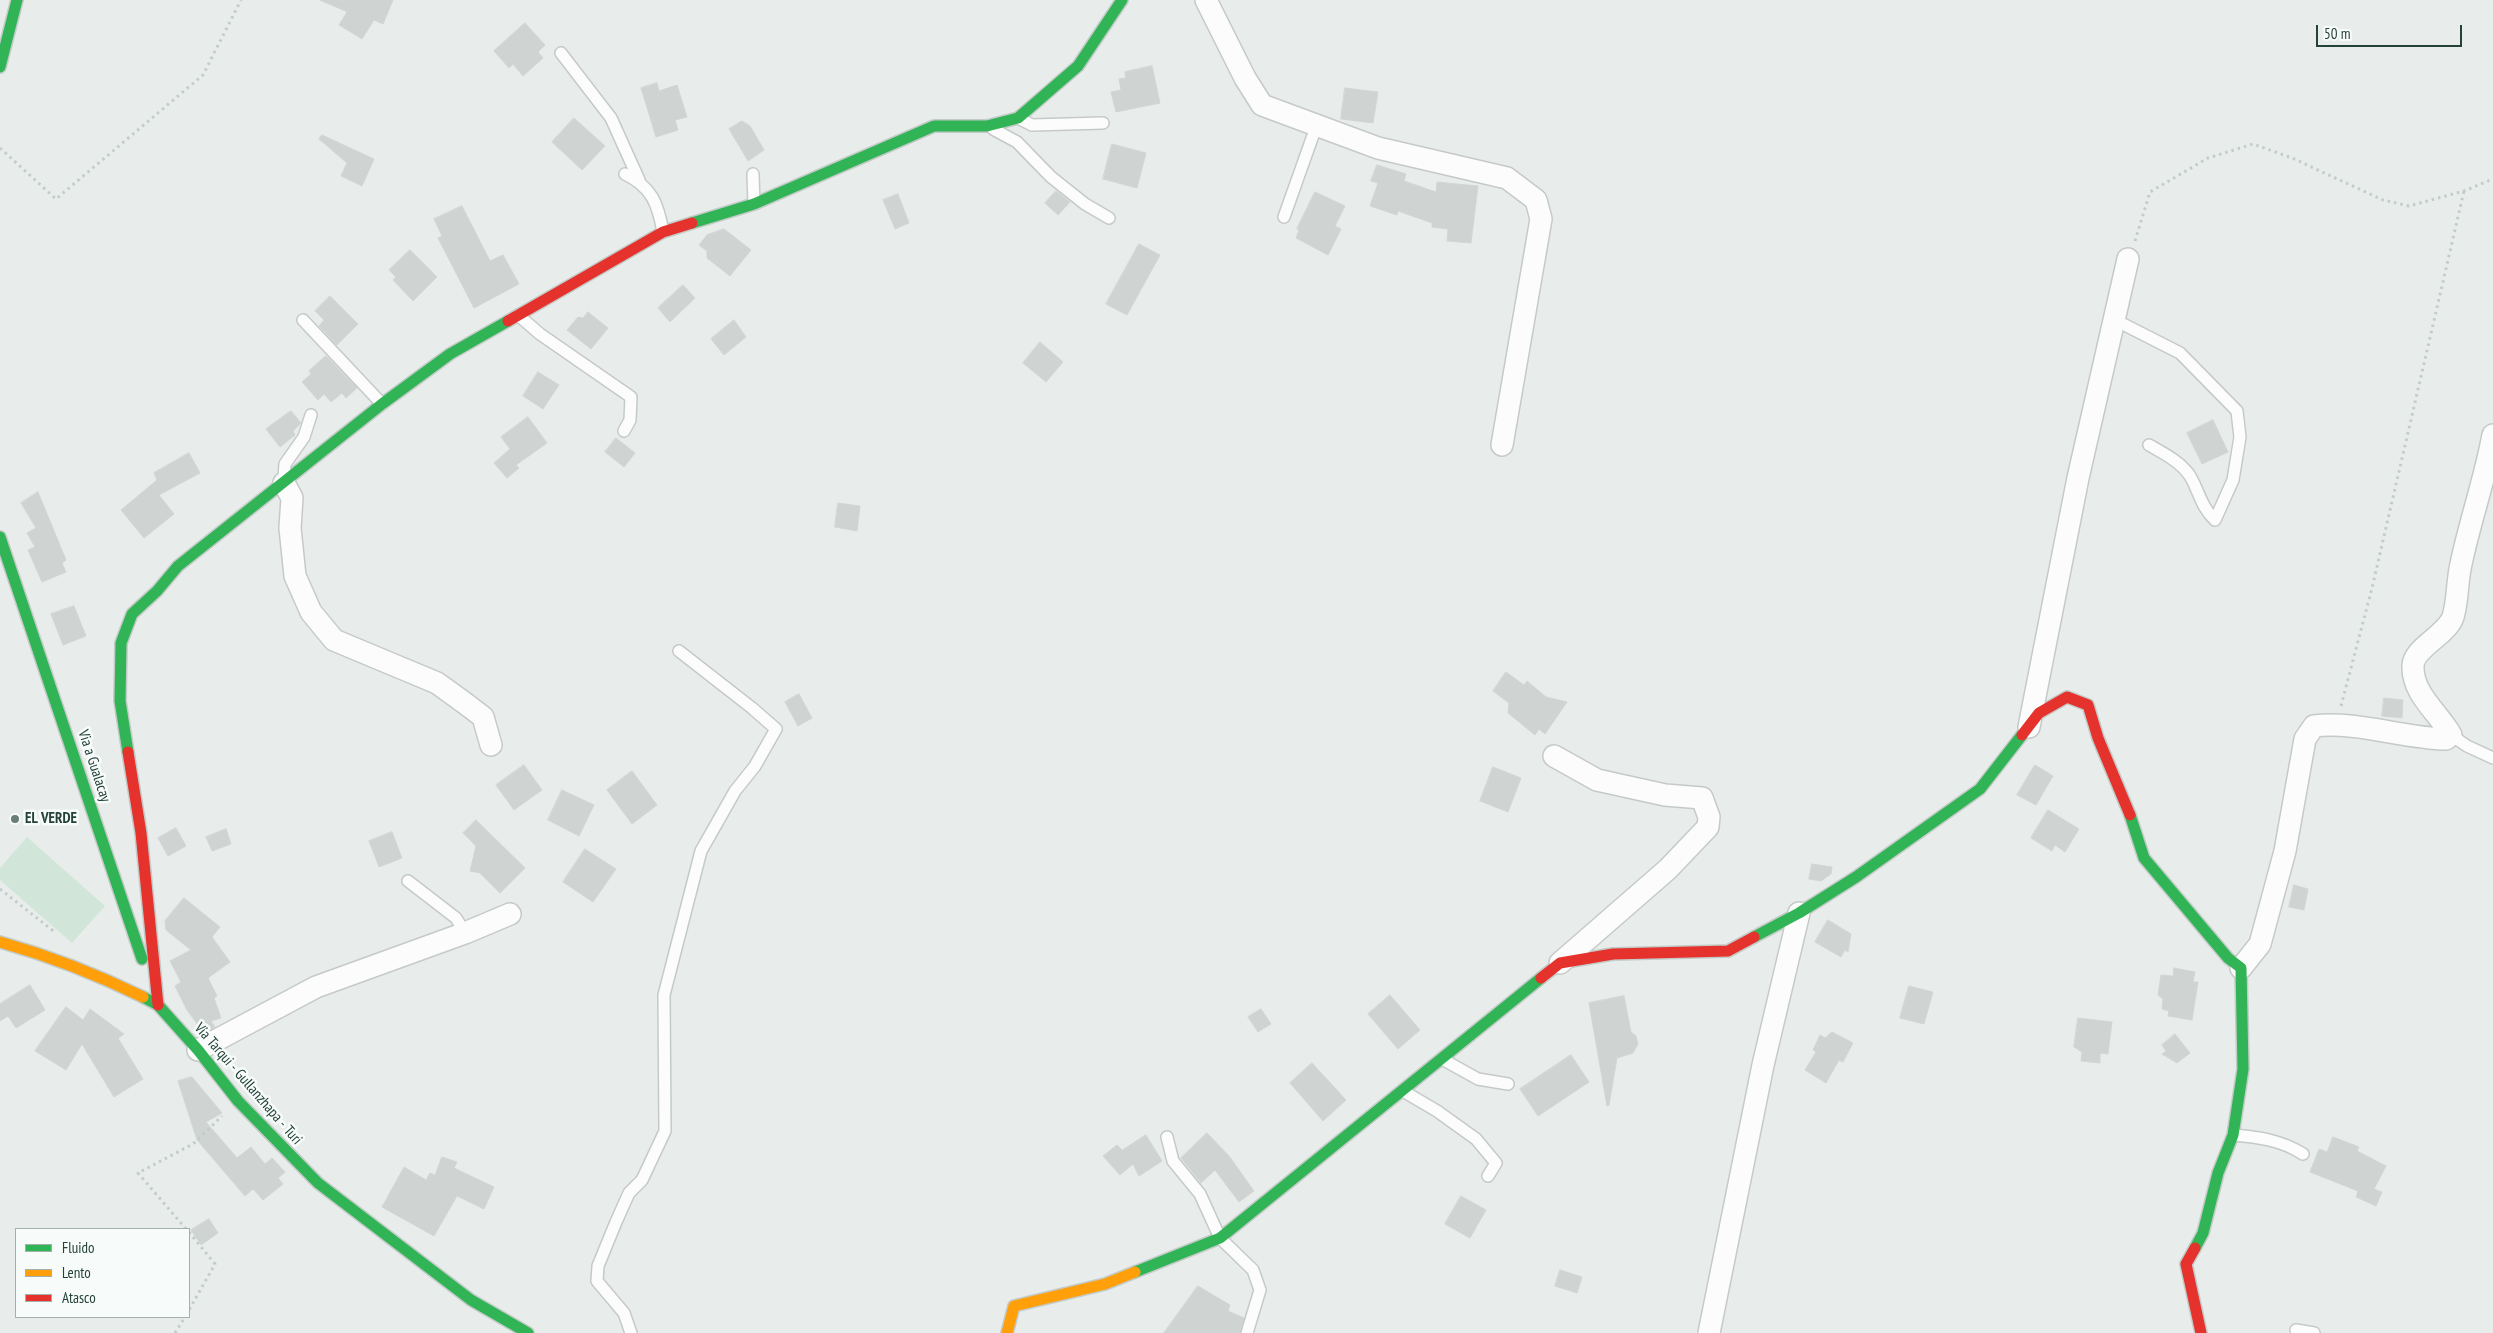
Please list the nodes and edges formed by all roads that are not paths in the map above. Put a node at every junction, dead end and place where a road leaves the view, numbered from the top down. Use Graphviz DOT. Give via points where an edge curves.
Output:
graph roads {
  1 [pos="17,0"];
  2 [pos="1122,0"];
  3 [pos="1206,0"];
  4 [pos="561,53"];
  5 [pos="0,67"];
  6 [pos="1018,118"];
  7 [pos="1103,124"];
  8 [pos="987,126"];
  9 [pos="1316,127"];
  10 [pos="625,174"];
  11 [pos="753,174"];
  12 [pos="639,180"];
  13 [pos="754,204"];
  14 [pos="1284,217"];
  15 [pos="1109,218"];
  16 [pos="663,232"];
  17 [pos="2128,259"];
  18 [pos="517,314"];
  19 [pos="303,320"];
  20 [pos="2115,320"];
  21 [pos="382,404"];
  22 [pos="311,415"];
  23 [pos="624,431"];
  24 [pos="2493,435"];
  25 [pos="1502,445"];
  26 [pos="2149,445"];
  27 [pos="284,483"];
  28 [pos="0,537"];
  29 [pos="679,651"];
  30 [pos="2028,730"];
  31 [pos="2451,735"];
  32 [pos="491,745"];
  33 [pos="1554,756"];
  34 [pos="2493,758"];
  35 [pos="408,881"];
  36 [pos="1799,913"];
  37 [pos="510,914"];
  38 [pos="465,933"];
  39 [pos="0,942"];
  40 [pos="1560,963"];
  41 [pos="2242,968"];
  42 [pos="158,1005"];
  43 [pos="198,1050"];
  44 [pos="1442,1059"];
  45 [pos="1508,1084"];
  46 [pos="1402,1090"];
  47 [pos="2234,1135"];
  48 [pos="1167,1137"];
  49 [pos="2303,1154"];
  50 [pos="1488,1176"];
  51 [pos="1220,1238"];
  52 [pos="2296,1330"];
  53 [pos="528,1333"];
  54 [pos="631,1333"];
  55 [pos="1007,1333"];
  56 [pos="1247,1333"];
  57 [pos="1709,1333"];
  58 [pos="2201,1333"];
  59 [pos="2314,1333"];
  1 -- 5 [label="street"];
  2 -- 6 [label="street" via="1078,66"];
  3 -- 9 [label="street" via="1262,105"];
  4 -- 12 [label="lane" via="610,118"];
  6 -- 7 [label="lane" via="1032,125"];
  6 -- 8 [label="street"];
  8 -- 13 [label="street" via="934,126"];
  8 -- 15 [label="lane" via="1018,142 1051,177"];
  9 -- 14 [label="lane"];
  9 -- 25 [label="street" via="1378,148 1507,178 1536,200 1541,218"];
  10 -- 12 [label="lane"];
  11 -- 13 [label="lane"];
  12 -- 16 [label="lane" via="659,206"];
  13 -- 16 [label="street"];
  16 -- 18 [label="street"];
  17 -- 20 [label="street"];
  18 -- 21 [label="street" via="450,354"];
  18 -- 23 [label="lane" via="540,334 631,397 630,420"];
  19 -- 21 [label="lane"];
  20 -- 26 [label="lane" via="2180,353 2237,411 2240,437 2234,480 2215,520 2205,511 2189,474"];
  20 -- 30 [label="street" via="2078,478"];
  21 -- 27 [label="street"];
  22 -- 27 [label="lane" via="304,436 285,464"];
  24 -- 31 [label="street" via="2486,474 2461,564 2452,618 2434,641 2418,653 2412,665 2416,685"];
  27 -- 32 [label="street" via="292,498 290,528 295,576 311,612 334,640 437,683 466,704 483,717"];
  27 -- 42 [label="street" via="178,566 132,614 121,643 120,701 141,833"];
  28 -- 42 [label="street, Via a Gualacay"];
  29 -- 54 [label="lane" via="776,729 701,851 664,995 665,1131 642,1180 629,1193 598,1266 597,1281 624,1313"];
  30 -- 36 [label="street" via="1980,789 1904,845"];
  30 -- 41 [label="street" via="2040,713 2067,697 2088,705 2098,738 2124,794 2144,858 2228,958"];
  31 -- 34 [label="lane"];
  31 -- 41 [label="street" via="2446,740 2422,739 2337,724 2314,726 2305,739 2285,851 2260,944"];
  33 -- 40 [label="street" via="1596,780 1665,795 1702,798 1709,817 1708,827 1668,869"];
  35 -- 38 [label="lane" via="456,918"];
  36 -- 40 [label="street" via="1728,951 1613,954"];
  36 -- 57 [label="street" via="1763,1065"];
  37 -- 38 [label="street"];
  38 -- 43 [label="street" via="316,987"];
  39 -- 42 [label="street, Vía Tarqui - Gullanzhapa - Turi" via="54,957"];
  40 -- 44 [label="street"];
  41 -- 47 [label="street" via="2243,1069"];
  42 -- 43 [label="street, Vía Tarqui - Gullanzhapa - Turi"];
  43 -- 53 [label="street, Vía Tarqui - Gullanzhapa - Turi" via="238,1101 318,1183 471,1300"];
  44 -- 45 [label="lane" via="1478,1079"];
  44 -- 46 [label="street"];
  46 -- 50 [label="lane" via="1476,1138 1496,1163"];
  46 -- 51 [label="street"];
  47 -- 49 [label="lane" via="2264,1138"];
  47 -- 58 [label="street" via="2218,1173 2203,1233 2186,1264"];
  48 -- 51 [label="lane" via="1173,1161 1200,1194"];
  51 -- 55 [label="street" via="1106,1284 1014,1306"];
  51 -- 56 [label="lane" via="1253,1270 1260,1290"];
  52 -- 59 [label="lane"];
}
